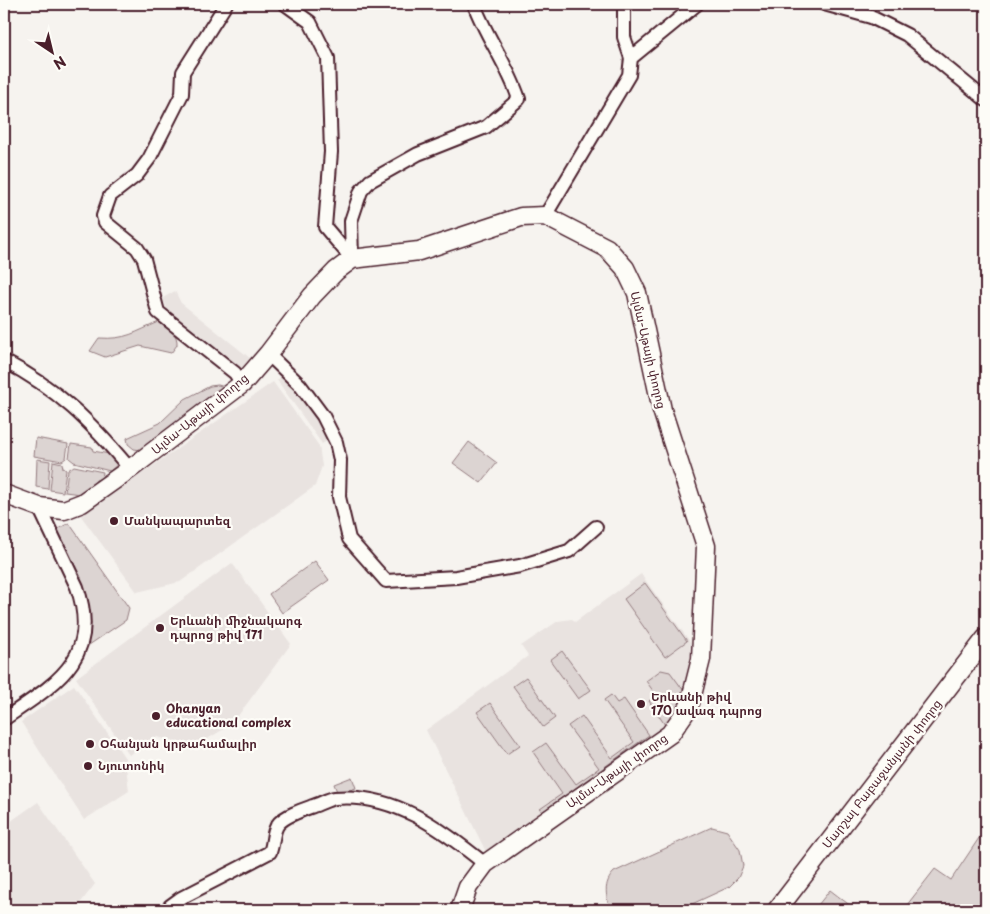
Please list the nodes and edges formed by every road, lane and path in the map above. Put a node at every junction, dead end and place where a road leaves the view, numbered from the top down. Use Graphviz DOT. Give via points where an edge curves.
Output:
graph roads {
  1 [pos="226,4"];
  2 [pos="285,4"];
  3 [pos="474,4"];
  4 [pos="624,4"];
  5 [pos="697,4"];
  6 [pos="824,4"];
  7 [pos="631,58"];
  8 [pos="986,100"];
  9 [pos="545,216"];
  10 [pos="352,259"];
  11 [pos="268,354"];
  12 [pos="4,361"];
  13 [pos="242,384"];
  14 [pos="130,469"];
  15 [pos="4,494"];
  16 [pos="39,507"];
  17 [pos="596,527"];
  18 [pos="986,638"];
  19 [pos="4,719"];
  20 [pos="485,864"];
  21 [pos="168,910"];
  22 [pos="460,910"];
  23 [pos="777,910"];
  1 -- 13 [label="street" via="183,72 182,94 148,158 137,175 110,196 103,216 105,222 137,248 144,259 158,312 235,372"];
  2 -- 10 [label="street" via="310,22 328,58 331,144 325,228"];
  3 -- 10 [label="street" via="482,25 498,48 519,99 486,127 418,154 370,181 360,191 351,220"];
  4 -- 7 [label="street" via="624,37"];
  5 -- 7 [label="street"];
  6 -- 8 [label="street" via="871,17 907,35"];
  7 -- 9 [label="street" via="629,75"];
  9 -- 10 [label="street" via="521,217 419,251"];
  9 -- 20 [label="street, Ալմա-Աթայի փողոց" via="607,248 625,268 637,293 662,410 706,546 701,659 689,707 670,734"];
  10 -- 11 [label="street, Ալմա-Աթայի փողոց" via="312,296"];
  11 -- 13 [label="street, Ալմա-Աթայի փողոց"];
  11 -- 17 [label="street" via="300,384 323,416 336,442 340,460 339,497 349,539 386,580 456,577 520,566 569,552"];
  12 -- 14 [label="street" via="62,397"];
  13 -- 14 [label="street, Ալմա-Աթայի փողոց"];
  14 -- 16 [label="street, Ալմա-Աթայի փողոց" via="82,503 64,510"];
  15 -- 16 [label="street, Ալմա-Աթայի փողոց"];
  16 -- 19 [label="street" via="77,587 83,606 84,628 75,658 62,677"];
  18 -- 23 [label="street, Մարշալ Բաբաջանյանի փողոց"];
  20 -- 21 [label="street" via="416,814 395,806 334,798 281,821 275,830 270,852 218,881 190,892"];
  20 -- 22 [label="street, Ալմա-Աթայի փողոց" via="468,887"];
}
